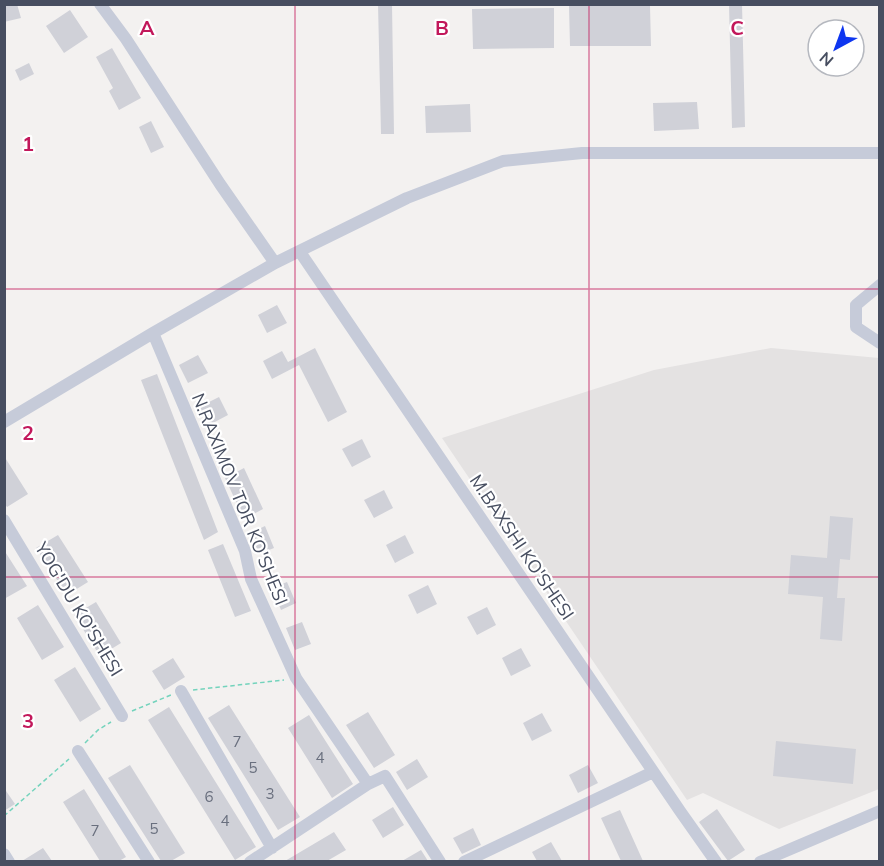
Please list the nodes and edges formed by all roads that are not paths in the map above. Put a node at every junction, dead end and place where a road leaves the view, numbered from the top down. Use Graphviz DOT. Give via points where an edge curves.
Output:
graph roads {
  1 [pos="100,4"];
  2 [pos="879,153"];
  3 [pos="300,252"];
  4 [pos="275,263"];
  5 [pos="879,285"];
  6 [pos="153,333"];
  7 [pos="879,344"];
  8 [pos="4,422"];
  9 [pos="4,520"];
  10 [pos="181,691"];
  11 [pos="122,716"];
  12 [pos="78,751"];
  13 [pos="653,772"];
  14 [pos="369,784"];
  15 [pos="879,811"];
  16 [pos="272,848"];
  17 [pos="4,854"];
  18 [pos="785,856"];
  19 [pos="9,861"];
  20 [pos="149,861"];
  21 [pos="250,861"];
  22 [pos="440,861"];
  23 [pos="464,861"];
  24 [pos="716,861"];
  25 [pos="760,861"];
  1 -- 4 [label="street"];
  2 -- 3 [label="street" via="582,153 503,161 407,198"];
  3 -- 4 [label="street"];
  3 -- 13 [label="street, M.BAXSHI KO'SHESI"];
  4 -- 6 [label="street"];
  5 -- 7 [label="street" via="856,305 855,314 856,327"];
  6 -- 8 [label="street"];
  6 -- 14 [label="street, N.RAXIMOV TOR KO'SHESI" via="245,551 251,579 296,678"];
  9 -- 11 [label="street, YOG'DU KO'SHESI"];
  10 -- 16 [label="street"];
  12 -- 20 [label="street"];
  13 -- 23 [label="street"];
  13 -- 24 [label="street, M.BAXSHI KO'SHESI"];
  14 -- 16 [label="street"];
  14 -- 22 [label="street" via="385,776"];
  15 -- 18 [label="street"];
  16 -- 21 [label="street"];
  17 -- 19 [label="street"];
  18 -- 25 [label="street"];
}
